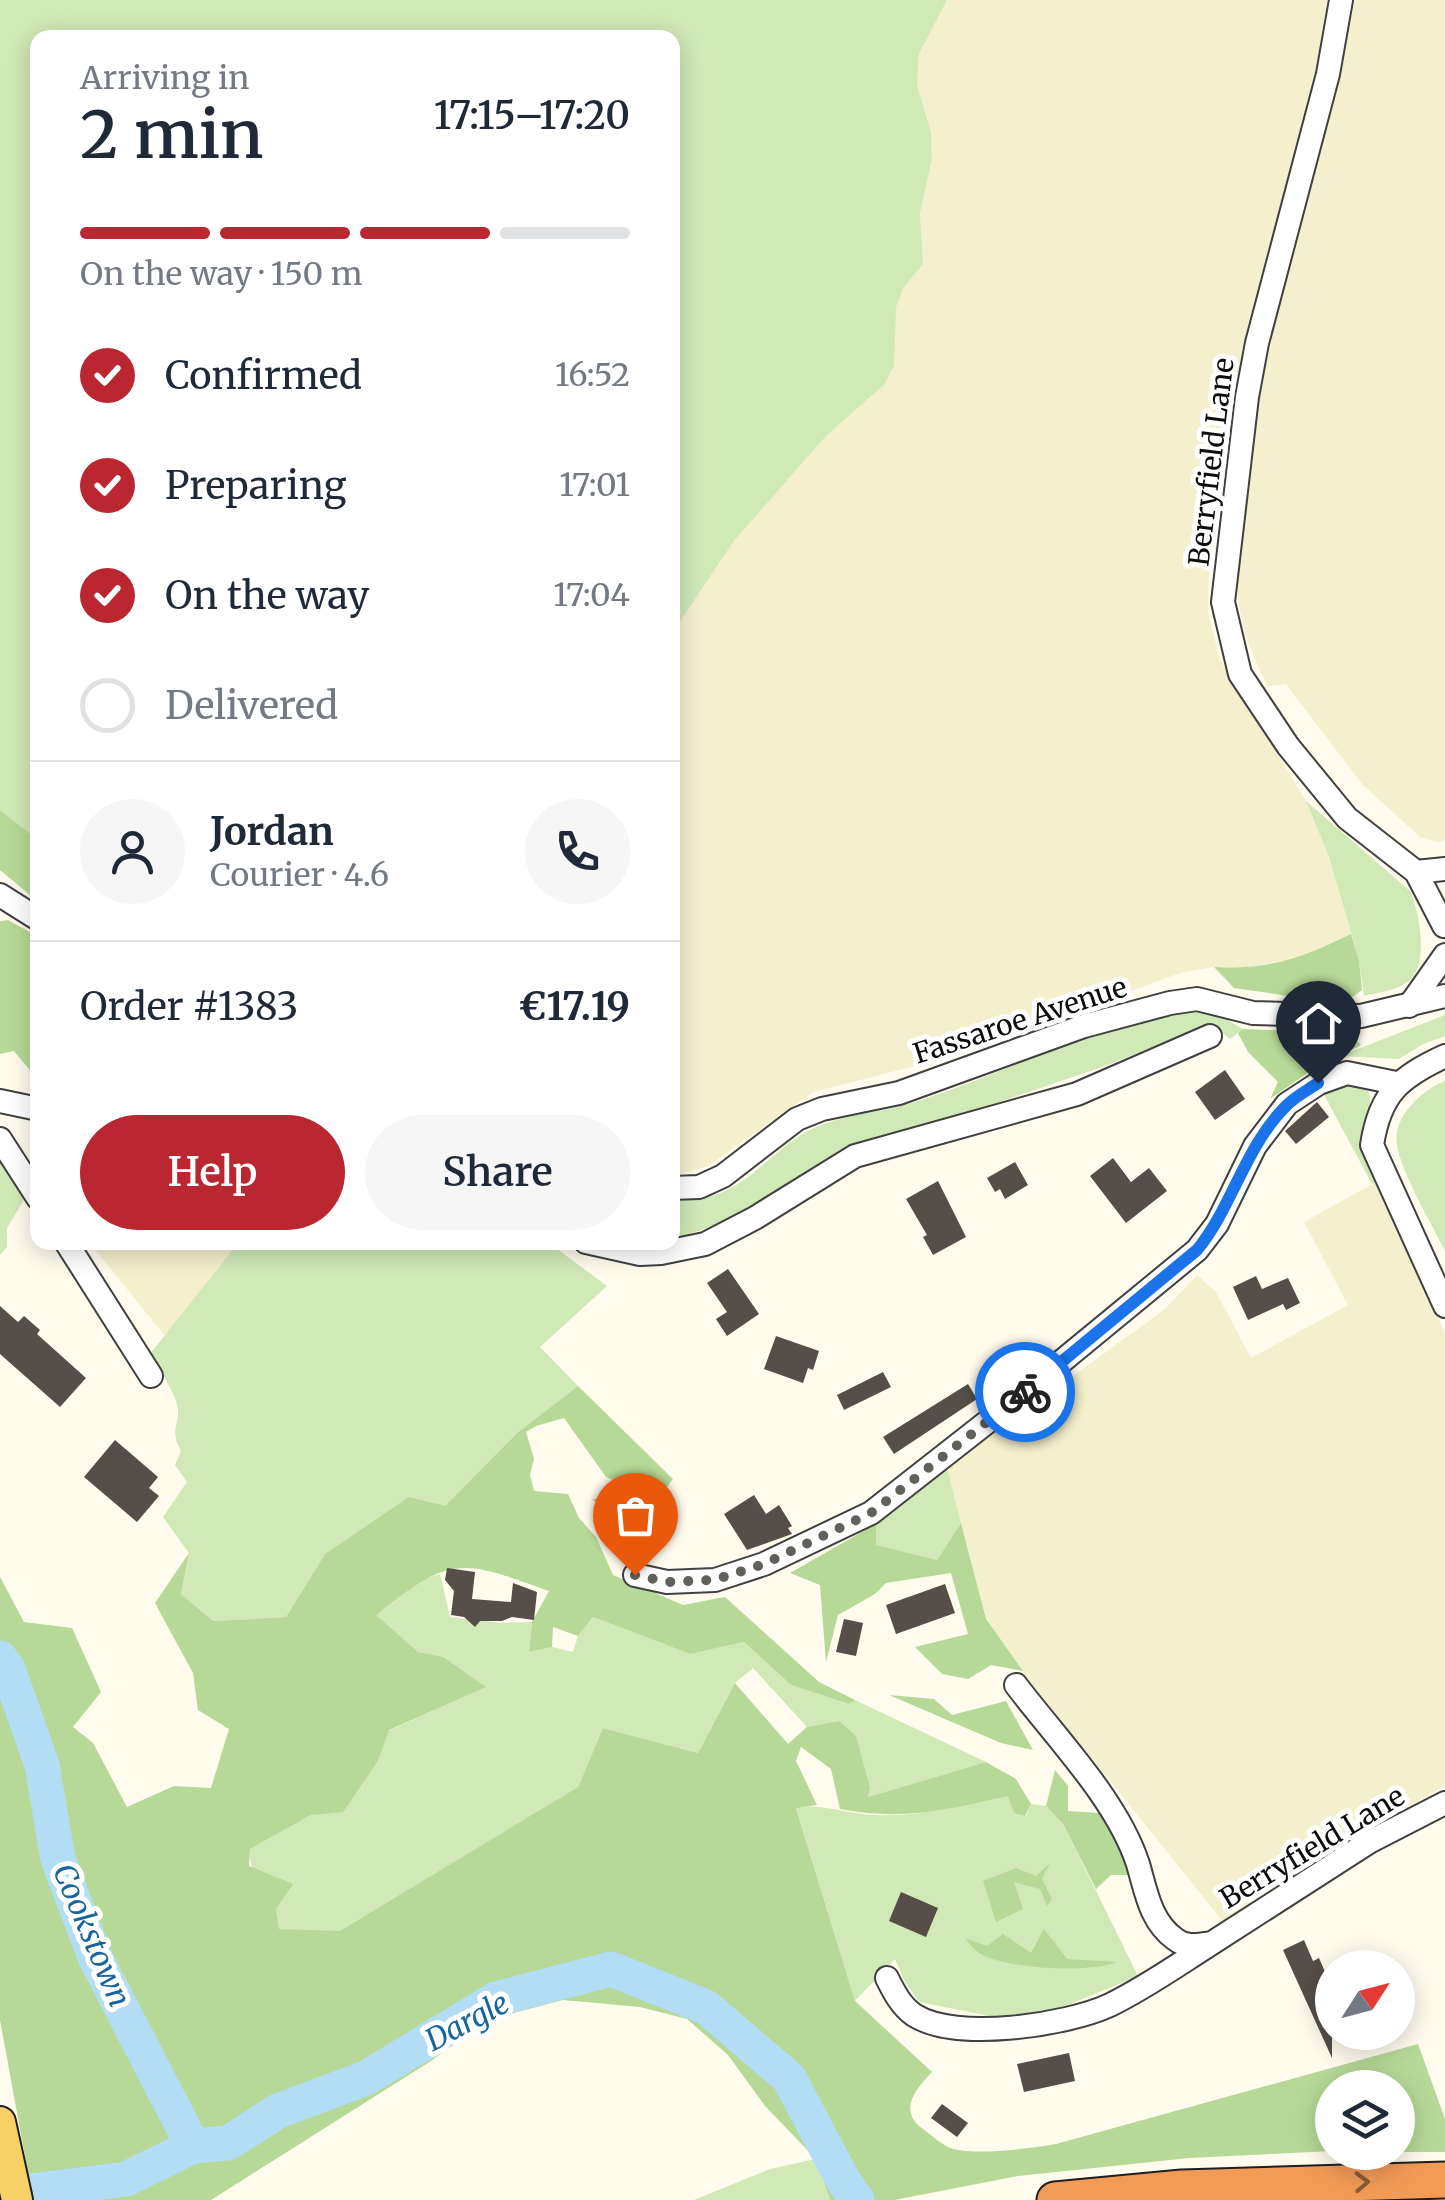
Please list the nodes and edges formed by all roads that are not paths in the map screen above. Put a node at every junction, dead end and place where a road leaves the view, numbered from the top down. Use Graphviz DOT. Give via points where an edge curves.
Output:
graph roads {
  1 [pos="1342,0"];
  2 [pos="1445,870"];
  3 [pos="1416,872"];
  4 [pos="0,895"];
  5 [pos="30,914"];
  6 [pos="1445,931"];
  7 [pos="1445,956"];
  8 [pos="1445,996"];
  9 [pos="1409,1006"];
  10 [pos="1210,1036"];
  11 [pos="1445,1056"];
  12 [pos="1396,1083"];
  13 [pos="0,1101"];
  14 [pos="30,1107"];
  15 [pos="0,1138"];
  16 [pos="30,1185"];
  17 [pos="680,1187"];
  18 [pos="71,1250"];
  19 [pos="648,1250"];
  20 [pos="679,1250"];
  21 [pos="680,1250"];
  22 [pos="1445,1306"];
  23 [pos="151,1376"];
  24 [pos="635,1575"];
  25 [pos="1016,1686"];
  26 [pos="1445,1803"];
  27 [pos="1212,1943"];
  28 [pos="887,1978"];
  29 [pos="0,2122"];
  30 [pos="1445,2180"];
  31 [pos="14,2187"];
  32 [pos="1056,2200"];
  1 -- 3 [label="street, Berryfield Lane" via="1257,343 1223,602 1240,674 1288,746 1348,818"];
  2 -- 3 [label="street"];
  3 -- 6 [label="street, Berryfield Lane"];
  4 -- 5 [label="street"];
  7 -- 9 [label="street"];
  8 -- 9 [label="street, Fassaroe Avenue"];
  9 -- 17 [label="street, Fassaroe Avenue" via="1361,1016 1170,1003 899,1092 797,1118 723,1176"];
  10 -- 21 [label="street" via="1076,1094 855,1156 755,1218"];
  11 -- 12 [label="street"];
  12 -- 22 [label="street" via="1372,1145"];
  12 -- 24 [label="street" via="1347,1074 1287,1104 1255,1146 1218,1224 1197,1250 871,1513 724,1578 668,1582"];
  13 -- 14 [label="street"];
  15 -- 16 [label="street"];
  18 -- 23 [label="street"];
  19 -- 20 [label="street"];
  25 -- 27 [label="street, Berryfield Lane" via="1123,1829 1160,1924 1187,1946"];
  26 -- 27 [label="street, Berryfield Lane" via="1369,1842"];
  27 -- 28 [label="street, Berryfield Lane" via="1106,2006 1013,2028 958,2027 916,2016"];
  29 -- 31 [label="main road"];
  32 -- 30 [label="highway, one-way" via="1182,2188"];
}
